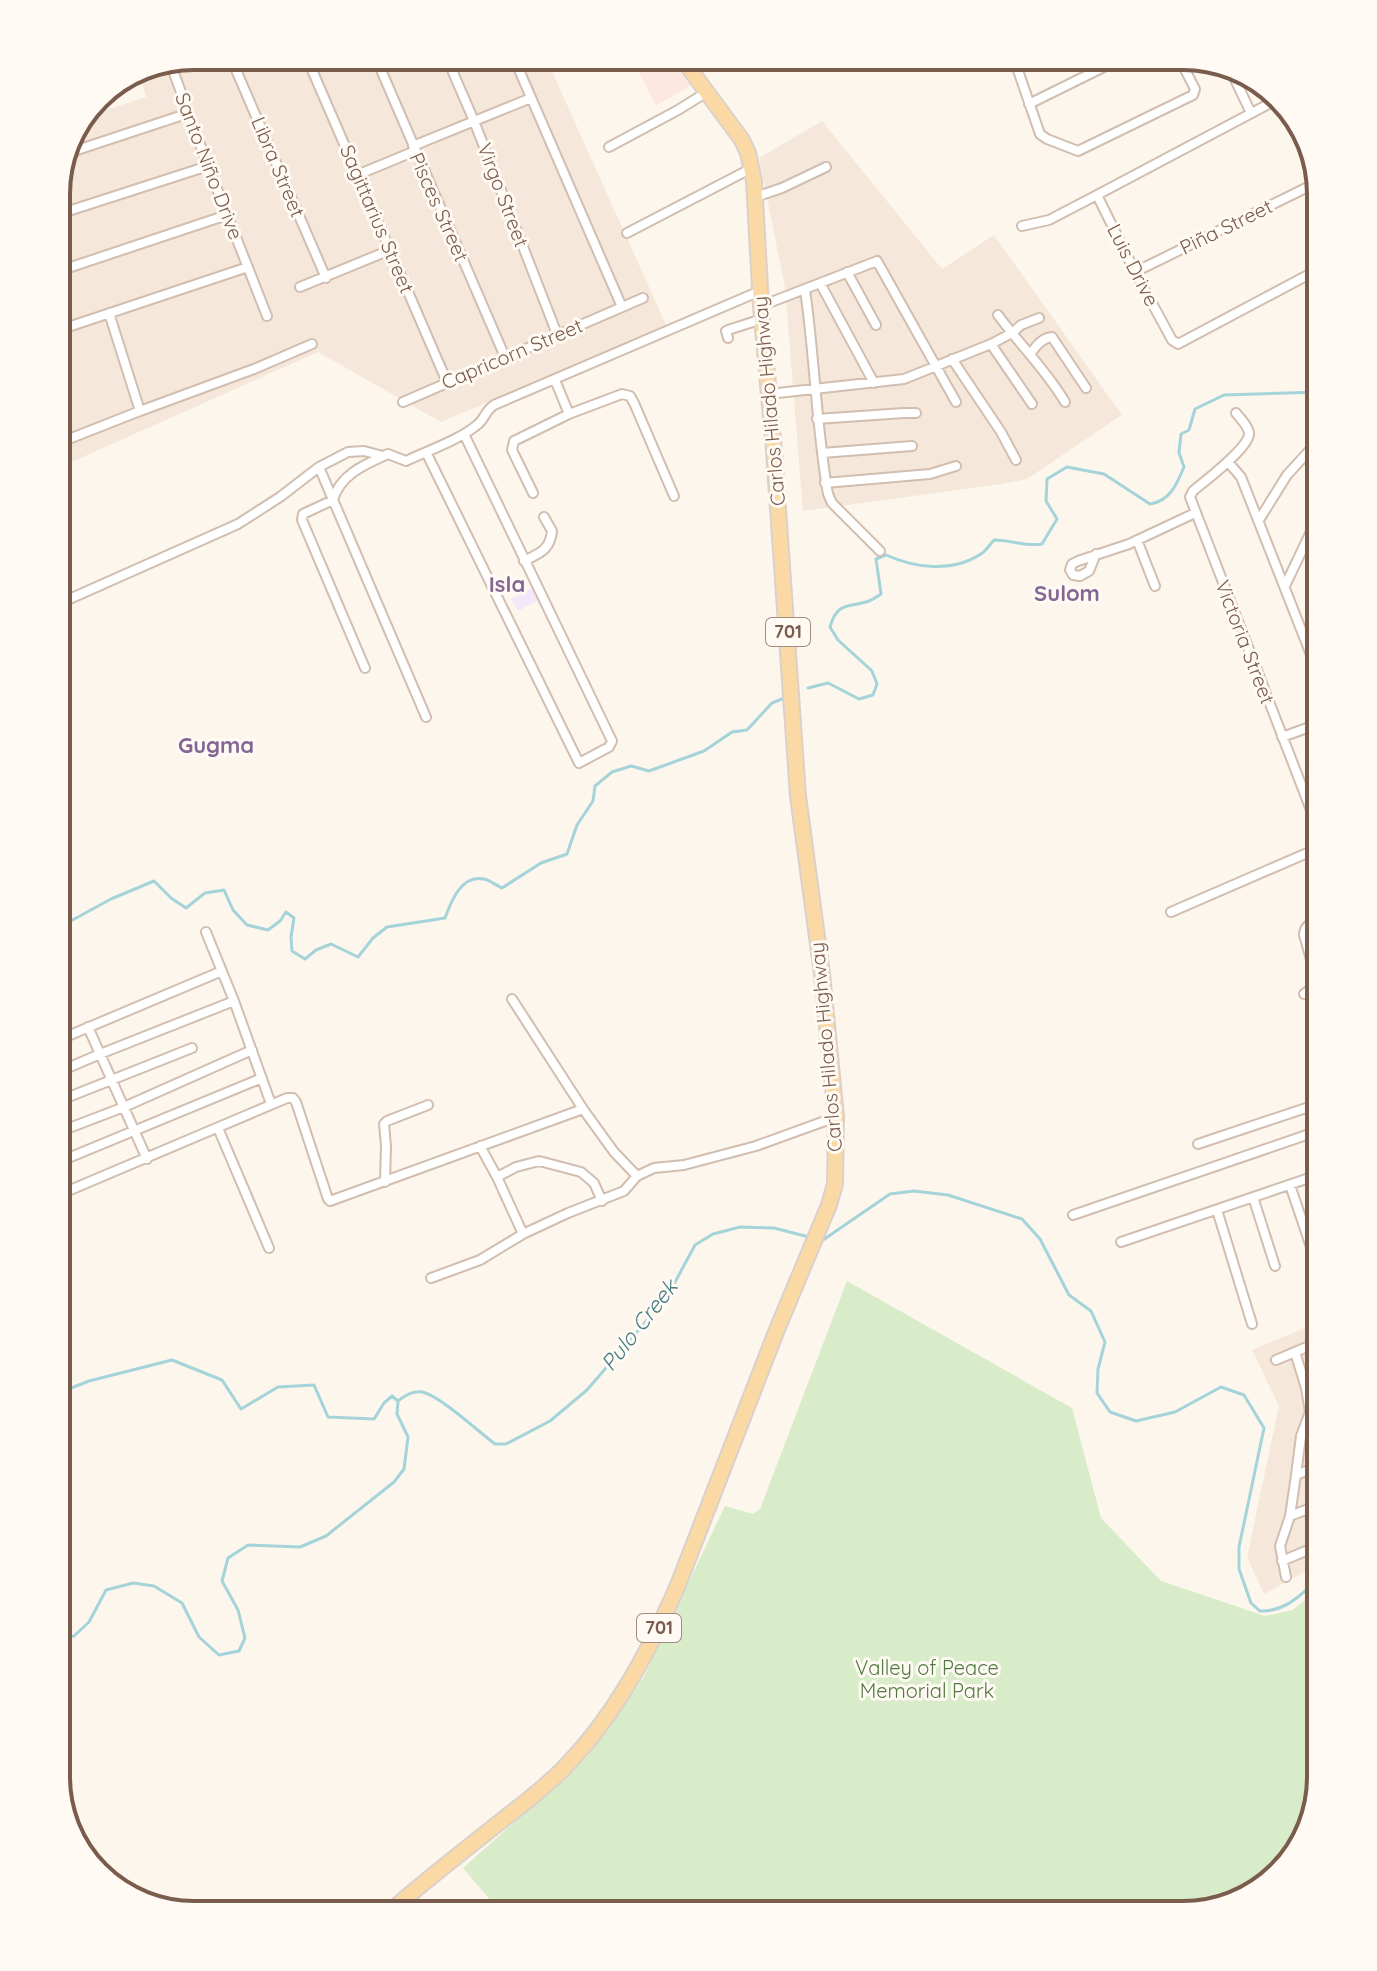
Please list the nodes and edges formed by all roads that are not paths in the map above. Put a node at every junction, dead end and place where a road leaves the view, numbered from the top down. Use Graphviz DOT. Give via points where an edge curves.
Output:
graph roads {
  1 [pos="236,70"];
  2 [pos="312,70"];
  3 [pos="381,70"];
  4 [pos="452,70"];
  5 [pos="519,70"];
  6 [pos="690,70"];
  7 [pos="1018,70"];
  8 [pos="1098,70"];
  9 [pos="1185,70"];
  10 [pos="174,72"];
  11 [pos="1236,82"];
  12 [pos="707,92"];
  13 [pos="531,98"];
  14 [pos="1029,104"];
  15 [pos="1268,104"];
  16 [pos="189,113"];
  17 [pos="1251,113"];
  18 [pos="474,121"];
  19 [pos="609,147"];
  20 [pos="79,149"];
  21 [pos="414,149"];
  22 [pos="208,166"];
  23 [pos="826,167"];
  24 [pos="752,168"];
  25 [pos="357,175"];
  26 [pos="1307,188"];
  27 [pos="1097,195"];
  28 [pos="755,197"];
  29 [pos="70,210"];
  30 [pos="227,215"];
  31 [pos="1022,226"];
  32 [pos="627,233"];
  33 [pos="390,250"];
  34 [pos="70,267"];
  35 [pos="248,267"];
  36 [pos="847,272"];
  37 [pos="1135,272"];
  38 [pos="1307,275"];
  39 [pos="326,278"];
  40 [pos="820,283"];
  41 [pos="300,287"];
  42 [pos="805,290"];
  43 [pos="643,298"];
  44 [pos="761,305"];
  45 [pos="622,307"];
  46 [pos="109,313"];
  47 [pos="998,315"];
  48 [pos="267,316"];
  49 [pos="1039,318"];
  50 [pos="876,325"];
  51 [pos="70,326"];
  52 [pos="1012,333"];
  53 [pos="557,334"];
  54 [pos="728,338"];
  55 [pos="312,344"];
  56 [pos="991,344"];
  57 [pos="1031,353"];
  58 [pos="505,357"];
  59 [pos="952,359"];
  60 [pos="937,365"];
  61 [pos="555,380"];
  62 [pos="447,382"];
  63 [pos="874,383"];
  64 [pos="1086,388"];
  65 [pos="816,389"];
  66 [pos="769,394"];
  67 [pos="403,402"];
  68 [pos="956,402"];
  69 [pos="1065,402"];
  70 [pos="1032,404"];
  71 [pos="140,411"];
  72 [pos="916,413"];
  73 [pos="1236,413"];
  74 [pos="569,414"];
  75 [pos="817,419"];
  76 [pos="464,434"];
  77 [pos="70,438"];
  78 [pos="912,446"];
  79 [pos="426,452"];
  80 [pos="822,453"];
  81 [pos="1307,453"];
  82 [pos="383,456"];
  83 [pos="1016,460"];
  84 [pos="1228,462"];
  85 [pos="956,466"];
  86 [pos="319,467"];
  87 [pos="825,483"];
  88 [pos="533,493"];
  89 [pos="674,496"];
  90 [pos="333,500"];
  91 [pos="1195,513"];
  92 [pos="544,517"];
  93 [pos="1259,520"];
  94 [pos="1137,540"];
  95 [pos="1307,540"];
  96 [pos="880,551"];
  97 [pos="1096,554"];
  98 [pos="524,561"];
  99 [pos="1155,586"];
  100 [pos="1285,586"];
  101 [pos="70,599"];
  102 [pos="1307,643"];
  103 [pos="365,668"];
  104 [pos="426,717"];
  105 [pos="1307,728"];
  106 [pos="1282,737"];
  107 [pos="1307,800"];
  108 [pos="1307,853"];
  109 [pos="1171,912"];
  110 [pos="1307,926"];
  111 [pos="206,932"];
  112 [pos="1307,946"];
  113 [pos="222,971"];
  114 [pos="1307,992"];
  115 [pos="1304,994"];
  116 [pos="512,999"];
  117 [pos="234,1001"];
  118 [pos="88,1027"];
  119 [pos="70,1035"];
  120 [pos="192,1048"];
  121 [pos="252,1050"];
  122 [pos="100,1054"];
  123 [pos="70,1067"];
  124 [pos="262,1078"];
  125 [pos="112,1081"];
  126 [pos="70,1097"];
  127 [pos="271,1104"];
  128 [pos="428,1105"];
  129 [pos="124,1107"];
  130 [pos="1307,1108"];
  131 [pos="583,1109"];
  132 [pos="836,1117"];
  133 [pos="70,1128"];
  134 [pos="218,1128"];
  135 [pos="134,1130"];
  136 [pos="1307,1135"];
  137 [pos="1198,1144"];
  138 [pos="480,1146"];
  139 [pos="70,1157"];
  140 [pos="147,1159"];
  141 [pos="637,1176"];
  142 [pos="497,1177"];
  143 [pos="1307,1179"];
  144 [pos="385,1182"];
  145 [pos="1290,1185"];
  146 [pos="70,1190"];
  147 [pos="1253,1197"];
  148 [pos="602,1201"];
  149 [pos="1217,1210"];
  150 [pos="1073,1215"];
  151 [pos="523,1234"];
  152 [pos="1307,1235"];
  153 [pos="1121,1242"];
  154 [pos="269,1248"];
  155 [pos="1275,1266"];
  156 [pos="431,1278"];
  157 [pos="1252,1324"];
  158 [pos="1307,1347"];
  159 [pos="1295,1352"];
  160 [pos="1276,1360"];
  161 [pos="1306,1388"];
  162 [pos="1307,1394"];
  163 [pos="1307,1420"];
  164 [pos="1307,1434"];
  165 [pos="1301,1436"];
  166 [pos="1307,1471"];
  167 [pos="1296,1475"];
  168 [pos="1307,1509"];
  169 [pos="1290,1516"];
  170 [pos="1307,1550"];
  171 [pos="1282,1561"];
  172 [pos="1286,1577"];
  173 [pos="401,1901"];
  1 -- 39 [label="street, Libra Street"];
  2 -- 25 [label="street, Sagittarius Street"];
  3 -- 21 [label="street, Pisces Street"];
  4 -- 18 [label="street, Virgo Street"];
  5 -- 13 [label="street"];
  6 -- 12 [label="main road, Carlos Hilado Highway / 701"];
  7 -- 14 [label="street"];
  8 -- 14 [label="street"];
  9 -- 14 [label="street" via="1193,95 1082,151 1043,136"];
  10 -- 16 [label="street, Santo Niño Drive"];
  11 -- 17 [label="street"];
  12 -- 19 [label="street"];
  12 -- 24 [label="main road, Carlos Hilado Highway / 701" via="742,140"];
  13 -- 18 [label="street"];
  13 -- 45 [label="street"];
  15 -- 17 [label="street"];
  16 -- 20 [label="street"];
  16 -- 22 [label="street, Santo Niño Drive"];
  17 -- 27 [label="street"];
  18 -- 21 [label="street"];
  18 -- 53 [label="street, Virgo Street"];
  21 -- 25 [label="street"];
  21 -- 58 [label="street, Pisces Street"];
  22 -- 29 [label="street"];
  22 -- 30 [label="street, Santo Niño Drive"];
  23 -- 28 [label="street"];
  24 -- 28 [label="main road, Carlos Hilado Highway / 701"];
  24 -- 32 [label="street"];
  25 -- 33 [label="street, Sagittarius Street"];
  26 -- 37 [label="street, Piña Street"];
  27 -- 31 [label="street" via="1049,220"];
  27 -- 37 [label="street, Luis Drive"];
  28 -- 44 [label="main road, Carlos Hilado Highway / 701"];
  30 -- 34 [label="street"];
  30 -- 35 [label="street, Santo Niño Drive"];
  33 -- 39 [label="street"];
  33 -- 62 [label="street, Sagittarius Street"];
  35 -- 46 [label="street"];
  35 -- 48 [label="street, Santo Niño Drive"];
  36 -- 40 [label="street"];
  36 -- 50 [label="street"];
  36 -- 60 [label="street" via="879,261"];
  37 -- 38 [label="street, Luis Drive" via="1178,344"];
  39 -- 41 [label="street"];
  40 -- 42 [label="street"];
  40 -- 63 [label="street"];
  42 -- 44 [label="street"];
  42 -- 65 [label="street"];
  43 -- 45 [label="street, Capricorn Street"];
  44 -- 54 [label="street" via="726,331"];
  44 -- 61 [label="street"];
  44 -- 66 [label="main road, Carlos Hilado Highway / 701"];
  45 -- 53 [label="street, Capricorn Street"];
  46 -- 51 [label="street"];
  46 -- 71 [label="street"];
  47 -- 52 [label="street"];
  49 -- 52 [label="street"];
  52 -- 56 [label="street"];
  52 -- 57 [label="street"];
  53 -- 58 [label="street, Capricorn Street"];
  55 -- 71 [label="street"];
  56 -- 59 [label="street"];
  56 -- 70 [label="street"];
  57 -- 64 [label="street" via="1052,337"];
  57 -- 69 [label="street"];
  58 -- 62 [label="street, Capricorn Street"];
  59 -- 60 [label="street"];
  59 -- 83 [label="street"];
  60 -- 63 [label="street" via="904,379"];
  60 -- 68 [label="street"];
  61 -- 74 [label="street"];
  61 -- 76 [label="street" via="489,408"];
  62 -- 67 [label="street, Capricorn Street"];
  63 -- 65 [label="street"];
  65 -- 66 [label="street"];
  65 -- 75 [label="street"];
  66 -- 132 [label="main road, Carlos Hilado Highway / 701" via="798,796"];
  71 -- 77 [label="street"];
  72 -- 75 [label="street"];
  73 -- 84 [label="street" via="1249,434"];
  74 -- 88 [label="street" via="512,443"];
  74 -- 89 [label="street" via="622,394 630,396"];
  75 -- 80 [label="street"];
  76 -- 79 [label="street"];
  76 -- 98 [label="street"];
  78 -- 80 [label="street"];
  79 -- 82 [label="street" via="406,461"];
  79 -- 98 [label="street" via="579,763 612,741"];
  80 -- 87 [label="street"];
  81 -- 93 [label="street"];
  82 -- 86 [label="street" via="357,450"];
  82 -- 90 [label="street" via="353,472"];
  84 -- 91 [label="street" via="1193,491"];
  84 -- 93 [label="street" via="1241,477"];
  85 -- 87 [label="street" via="930,474"];
  86 -- 90 [label="street"];
  86 -- 101 [label="street" via="238,524"];
  87 -- 96 [label="street" via="832,503"];
  90 -- 103 [label="street" via="301,517"];
  90 -- 104 [label="street"];
  91 -- 94 [label="street"];
  91 -- 106 [label="street, Victoria Street"];
  92 -- 98 [label="street" via="552,531 549,546"];
  93 -- 100 [label="street"];
  94 -- 97 [label="street"];
  94 -- 99 [label="street"];
  95 -- 100 [label="street"];
  100 -- 102 [label="street"];
  105 -- 106 [label="street"];
  106 -- 107 [label="street, Victoria Street"];
  108 -- 109 [label="street"];
  110 -- 112 [label="street"];
  111 -- 113 [label="street"];
  113 -- 117 [label="street"];
  113 -- 118 [label="street"];
  114 -- 115 [label="street"];
  116 -- 131 [label="street"];
  117 -- 121 [label="street"];
  117 -- 122 [label="street"];
  118 -- 119 [label="street"];
  118 -- 122 [label="street"];
  120 -- 125 [label="street"];
  121 -- 124 [label="street"];
  121 -- 129 [label="street"];
  122 -- 123 [label="street"];
  122 -- 125 [label="street"];
  124 -- 127 [label="street"];
  124 -- 135 [label="street"];
  125 -- 126 [label="street"];
  125 -- 129 [label="street"];
  127 -- 134 [label="street"];
  127 -- 144 [label="street" via="287,1098 296,1102 328,1199"];
  128 -- 144 [label="street" via="384,1124"];
  129 -- 133 [label="street"];
  129 -- 135 [label="street"];
  130 -- 137 [label="street"];
  131 -- 138 [label="street"];
  131 -- 141 [label="street"];
  132 -- 141 [label="street" via="756,1146"];
  132 -- 173 [label="main road, Carlos Hilado Highway / 701" via="835,1184 829,1205 647,1652 587,1743 542,1789"];
  134 -- 140 [label="street"];
  134 -- 154 [label="street"];
  135 -- 139 [label="street"];
  135 -- 140 [label="street"];
  136 -- 150 [label="street"];
  138 -- 142 [label="street"];
  138 -- 144 [label="street"];
  140 -- 146 [label="street"];
  141 -- 148 [label="street" via="624,1191"];
  142 -- 148 [label="street" via="539,1161 581,1172 594,1183"];
  142 -- 151 [label="street"];
  143 -- 145 [label="street"];
  145 -- 147 [label="street"];
  145 -- 152 [label="street"];
  147 -- 149 [label="street"];
  147 -- 155 [label="street"];
  148 -- 151 [label="street"];
  149 -- 153 [label="street"];
  149 -- 157 [label="street"];
  151 -- 156 [label="street" via="480,1260"];
  158 -- 159 [label="street"];
  159 -- 160 [label="street"];
  159 -- 161 [label="street"];
  161 -- 162 [label="street"];
  163 -- 165 [label="street"];
  164 -- 165 [label="street"];
  165 -- 167 [label="street"];
  166 -- 167 [label="street"];
  167 -- 169 [label="street"];
  168 -- 169 [label="street"];
  169 -- 171 [label="street" via="1280,1546"];
  170 -- 171 [label="street"];
  171 -- 172 [label="street"];
}
